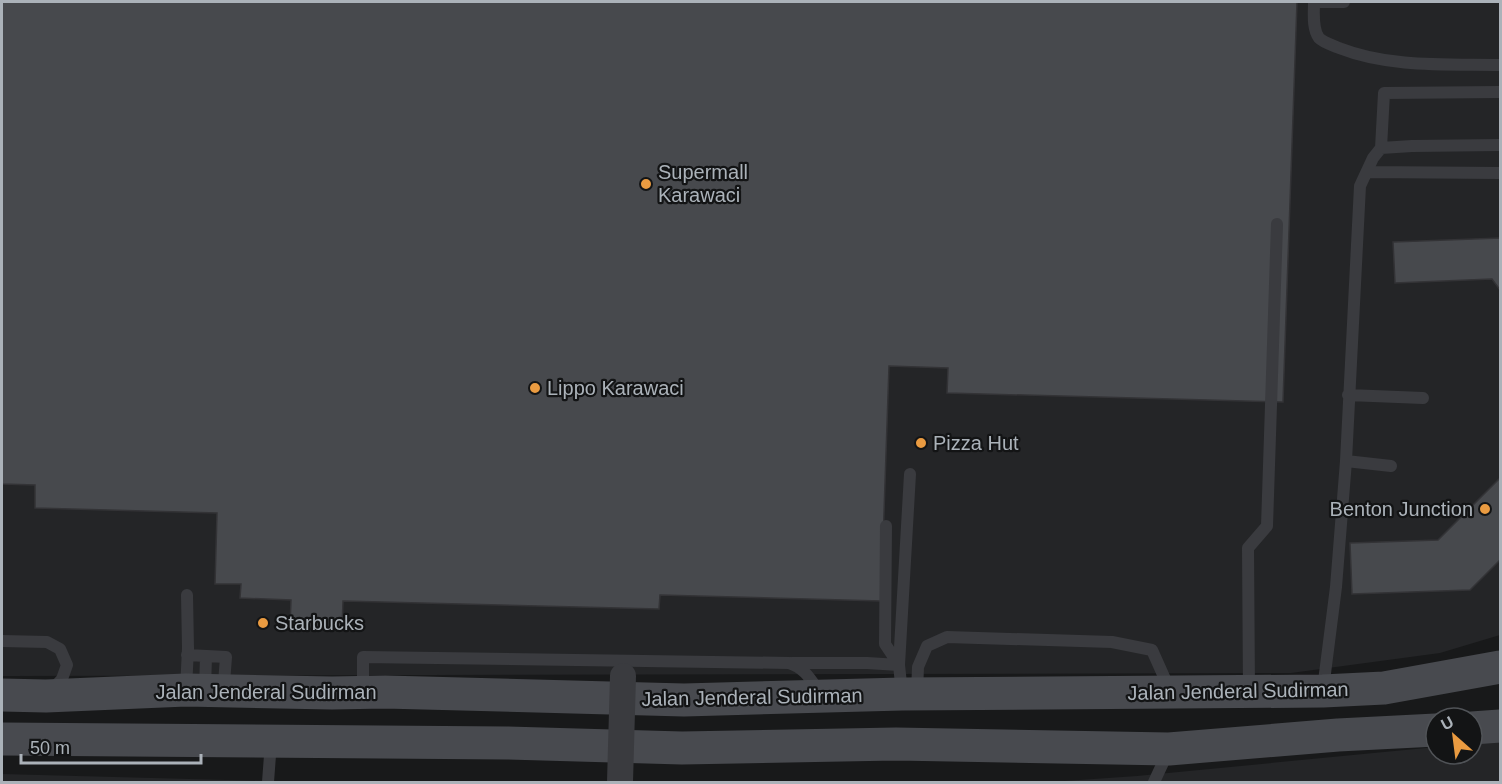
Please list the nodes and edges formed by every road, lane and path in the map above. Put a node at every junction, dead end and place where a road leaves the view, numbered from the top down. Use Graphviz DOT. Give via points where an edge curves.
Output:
graph roads {
  1 [pos="1314,2"];
  2 [pos="1344,2"];
  3 [pos="1500,65"];
  4 [pos="1500,92"];
  5 [pos="1500,145"];
  6 [pos="1381,148"];
  7 [pos="1366,172"];
  8 [pos="1500,173"];
  9 [pos="1277,224"];
  10 [pos="1348,395"];
  11 [pos="1423,398"];
  12 [pos="1346,461"];
  13 [pos="1391,466"];
  14 [pos="910,474"];
  15 [pos="886,526"];
  16 [pos="187,595"];
  17 [pos="2,640"];
  18 [pos="187,655"];
  19 [pos="206,656"];
  20 [pos="789,663"];
  21 [pos="1500,668"];
  22 [pos="623,676"];
  23 [pos="906,685"];
  24 [pos="204,691"];
  25 [pos="1323,691"];
  26 [pos="1170,692"];
  27 [pos="1210,692"];
  28 [pos="1249,692"];
  29 [pos="2,695"];
  30 [pos="46,696"];
  31 [pos="823,697"];
  32 [pos="684,700"];
  33 [pos="1500,726"];
  34 [pos="1484,727"];
  35 [pos="1424,731"];
  36 [pos="1338,735"];
  37 [pos="2,739"];
  38 [pos="72,740"];
  39 [pos="271,741"];
  40 [pos="766,747"];
  41 [pos="1169,748"];
  42 [pos="268,783"];
  43 [pos="620,783"];
  44 [pos="1154,783"];
  1 -- 2 [label="lane"];
  1 -- 3 [label="lane" via="1315,28 1321,40 1356,54 1390,61"];
  4 -- 6 [label="lane" via="1384,93"];
  5 -- 6 [label="lane"];
  6 -- 7 [label="lane"];
  7 -- 8 [label="lane"];
  7 -- 10 [label="lane" via="1360,186"];
  9 -- 28 [label="lane" via="1267,526 1248,548"];
  10 -- 11 [label="lane"];
  10 -- 12 [label="lane"];
  12 -- 13 [label="lane"];
  12 -- 25 [label="lane"];
  14 -- 23 [label="lane"];
  15 -- 23 [label="lane" via="885,644"];
  16 -- 18 [label="lane"];
  17 -- 30 [label="lane" via="47,642 60,649 67,664 62,679"];
  18 -- 19 [label="lane"];
  18 -- 24 [label="lane"];
  19 -- 20 [label="lane" via="226,657 224,683 363,686 363,657"];
  19 -- 24 [label="lane"];
  20 -- 23 [label="lane" via="867,663"];
  20 -- 31 [label="lane" via="805,672"];
  21 -- 25 [label="street, Jalan Jenderal Sudirman" via="1384,688"];
  22 -- 43 [label="street, bridge"];
  23 -- 26 [label="street, Jalan Jenderal Sudirman"];
  23 -- 26 [label="lane" via="927,646 947,637 1112,642 1152,650"];
  23 -- 31 [label="street, Jalan Jenderal Sudirman"];
  24 -- 30 [label="street, Jalan Jenderal Sudirman"];
  24 -- 32 [label="street, Jalan Jenderal Sudirman"];
  24 -- 38 [label="street"];
  25 -- 28 [label="street, Jalan Jenderal Sudirman"];
  26 -- 27 [label="street, Jalan Jenderal Sudirman"];
  27 -- 28 [label="street, Jalan Jenderal Sudirman"];
  27 -- 36 [label="street"];
  29 -- 30 [label="street, Jalan Jenderal Sudirman"];
  31 -- 32 [label="street, Jalan Jenderal Sudirman"];
  32 -- 40 [label="street"];
  33 -- 34 [label="street"];
  35 -- 36 [label="street"];
  36 -- 41 [label="street"];
  37 -- 38 [label="street"];
  38 -- 39 [label="street"];
  39 -- 40 [label="street"];
  39 -- 42 [label="lane"];
  40 -- 41 [label="street" via="896,744"];
  41 -- 44 [label="lane"];
}
